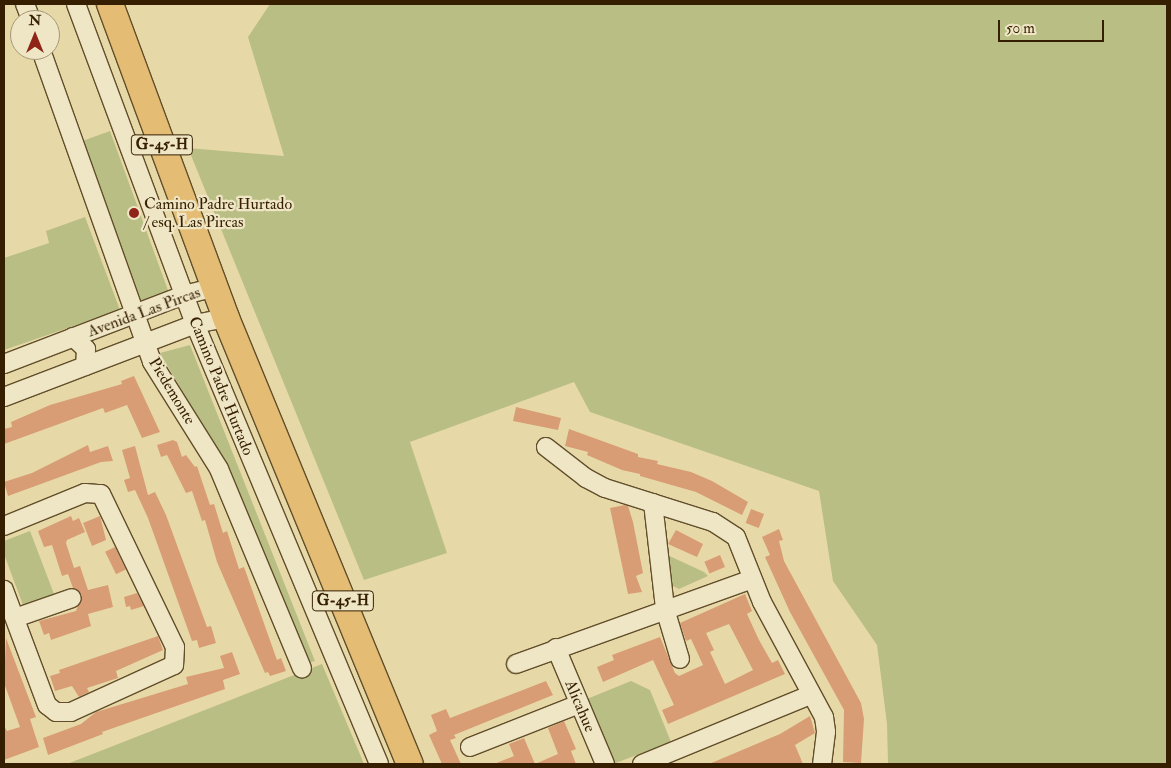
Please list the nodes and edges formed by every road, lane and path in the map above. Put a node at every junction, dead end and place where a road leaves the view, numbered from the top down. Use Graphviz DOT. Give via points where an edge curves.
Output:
graph roads {
  1 [pos="76,4"];
  2 [pos="110,4"];
  3 [pos="45,60"];
  4 [pos="215,287"];
  5 [pos="184,295"];
  6 [pos="135,314"];
  7 [pos="226,318"];
  8 [pos="196,324"];
  9 [pos="73,337"];
  10 [pos="146,343"];
  11 [pos="4,364"];
  12 [pos="86,366"];
  13 [pos="4,397"];
  14 [pos="546,447"];
  15 [pos="653,503"];
  16 [pos="4,526"];
  17 [pos="752,579"];
  18 [pos="4,590"];
  19 [pos="72,598"];
  20 [pos="665,609"];
  21 [pos="15,618"];
  22 [pos="556,648"];
  23 [pos="680,660"];
  24 [pos="516,664"];
  25 [pos="302,668"];
  26 [pos="810,695"];
  27 [pos="579,704"];
  28 [pos="470,747"];
  29 [pos="379,764"];
  30 [pos="410,764"];
  31 [pos="605,764"];
  32 [pos="642,764"];
  33 [pos="822,764"];
  1 -- 5 [label="street, Camino Padre Hurtado"];
  2 -- 4 [label="main road, Camino Padre Hurtado / G-45-H"];
  3 -- 6 [label="street, Piedemonte"];
  4 -- 5 [label="street, Avenida Las Pircas"];
  4 -- 7 [label="main road, Camino Padre Hurtado / G-45-H"];
  5 -- 6 [label="street, Avenida Las Pircas"];
  5 -- 8 [label="street, Camino Padre Hurtado"];
  6 -- 9 [label="street, Avenida Las Pircas"];
  6 -- 10 [label="street, Piedemonte"];
  7 -- 8 [label="street, Avenida Las Pircas"];
  7 -- 30 [label="main road, Camino Padre Hurtado / G-45-H"];
  8 -- 10 [label="street, Avenida Las Pircas"];
  8 -- 29 [label="street, Camino Padre Hurtado"];
  9 -- 11 [label="street, Avenida Las Pircas"];
  9 -- 12 [label="street, Avenida Las Pircas" via="86,350"];
  10 -- 12 [label="street, Avenida Las Pircas"];
  10 -- 25 [label="street, Piedemonte" via="152,362 219,469"];
  12 -- 13 [label="street, Avenida Las Pircas"];
  14 -- 15 [label="street" via="586,478"];
  15 -- 17 [label="street" via="713,522 736,538 744,551"];
  15 -- 20 [label="street"];
  16 -- 21 [label="street" via="86,493 101,494 175,647 176,660 169,670 71,712 56,712 48,705"];
  17 -- 20 [label="street"];
  17 -- 26 [label="street"];
  18 -- 21 [label="street"];
  19 -- 21 [label="street"];
  20 -- 22 [label="street"];
  20 -- 23 [label="street"];
  22 -- 24 [label="street"];
  22 -- 27 [label="street, Alicahue"];
  26 -- 32 [label="street"];
  26 -- 33 [label="street" via="824,717 826,732"];
  27 -- 28 [label="street"];
  27 -- 31 [label="street, Alicahue"];
}
